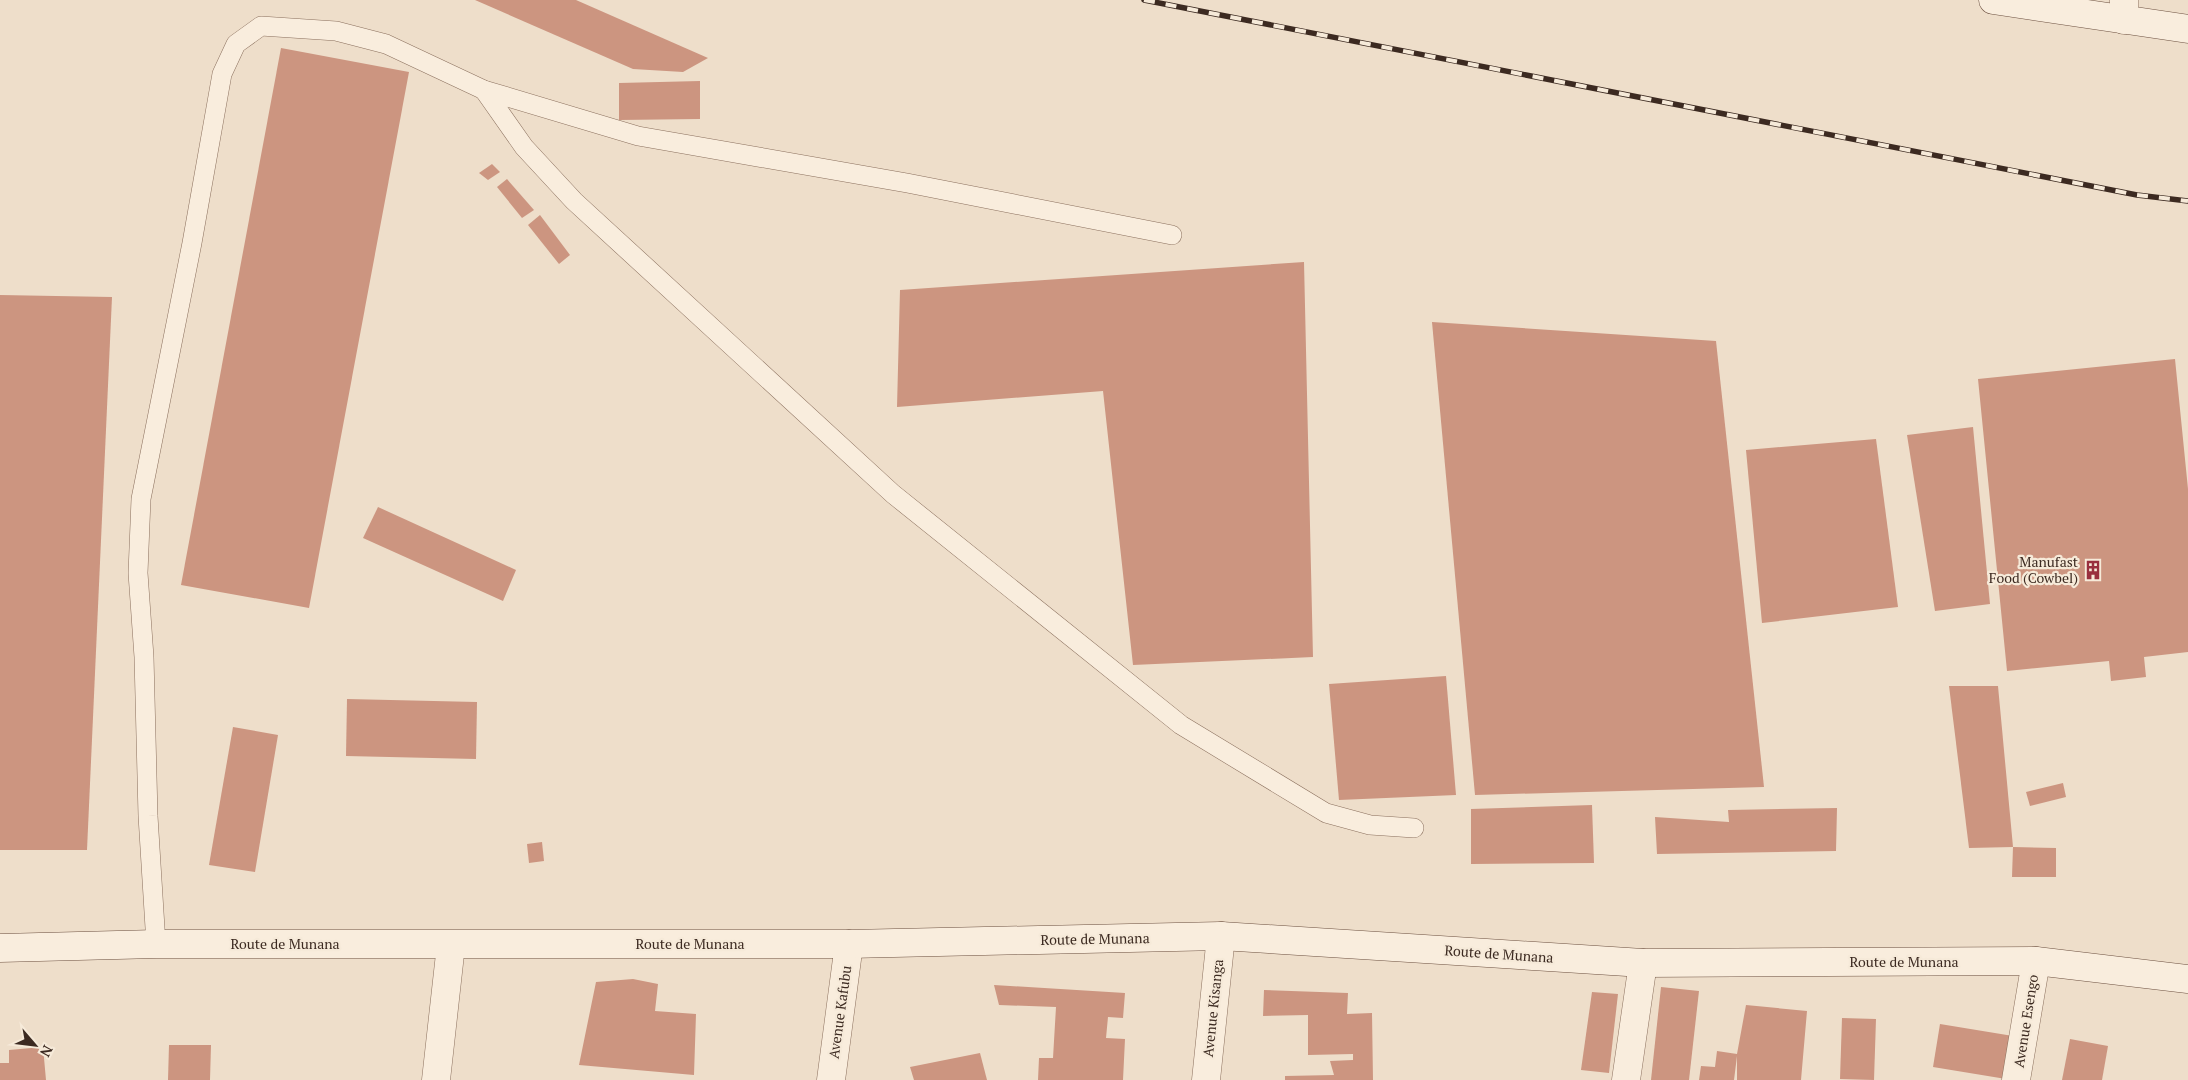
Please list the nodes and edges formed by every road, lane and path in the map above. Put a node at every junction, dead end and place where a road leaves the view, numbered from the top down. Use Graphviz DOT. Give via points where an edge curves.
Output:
graph roads {
  1 [pos="1993,0"];
  2 [pos="2124,10"];
  3 [pos="2188,29"];
  4 [pos="484,90"];
  5 [pos="1172,235"];
  6 [pos="1414,828"];
  7 [pos="1221,936"];
  8 [pos="156,944"];
  9 [pos="849,944"];
  10 [pos="451,945"];
  11 [pos="0,948"];
  12 [pos="2036,961"];
  13 [pos="1643,963"];
  14 [pos="2188,979"];
  15 [pos="436,1080"];
  16 [pos="831,1080"];
  17 [pos="1206,1080"];
  18 [pos="1626,1080"];
  19 [pos="2016,1080"];
  1 -- 2 [label="main road"];
  2 -- 3 [label="main road"];
  4 -- 5 [label="lane" via="638,136 907,183"];
  4 -- 6 [label="lane" via="524,146 574,201 893,494 1181,725 1326,813 1370,825"];
  4 -- 8 [label="lane" via="386,44 336,31 260,26 236,44 222,74 141,499 138,573"];
  7 -- 9 [label="main road, Route de Munana"];
  7 -- 13 [label="main road, Route de Munana"];
  7 -- 17 [label="main road, Avenue Kisanga"];
  8 -- 10 [label="main road, Route de Munana"];
  8 -- 11 [label="main road, Route de Munana"];
  9 -- 10 [label="main road, Route de Munana"];
  9 -- 16 [label="main road, Avenue Kafubu"];
  10 -- 15 [label="main road"];
  12 -- 13 [label="main road, Route de Munana"];
  12 -- 14 [label="main road, Route de Munana"];
  12 -- 19 [label="main road, Avenue Esengo"];
  13 -- 18 [label="main road"];
}
